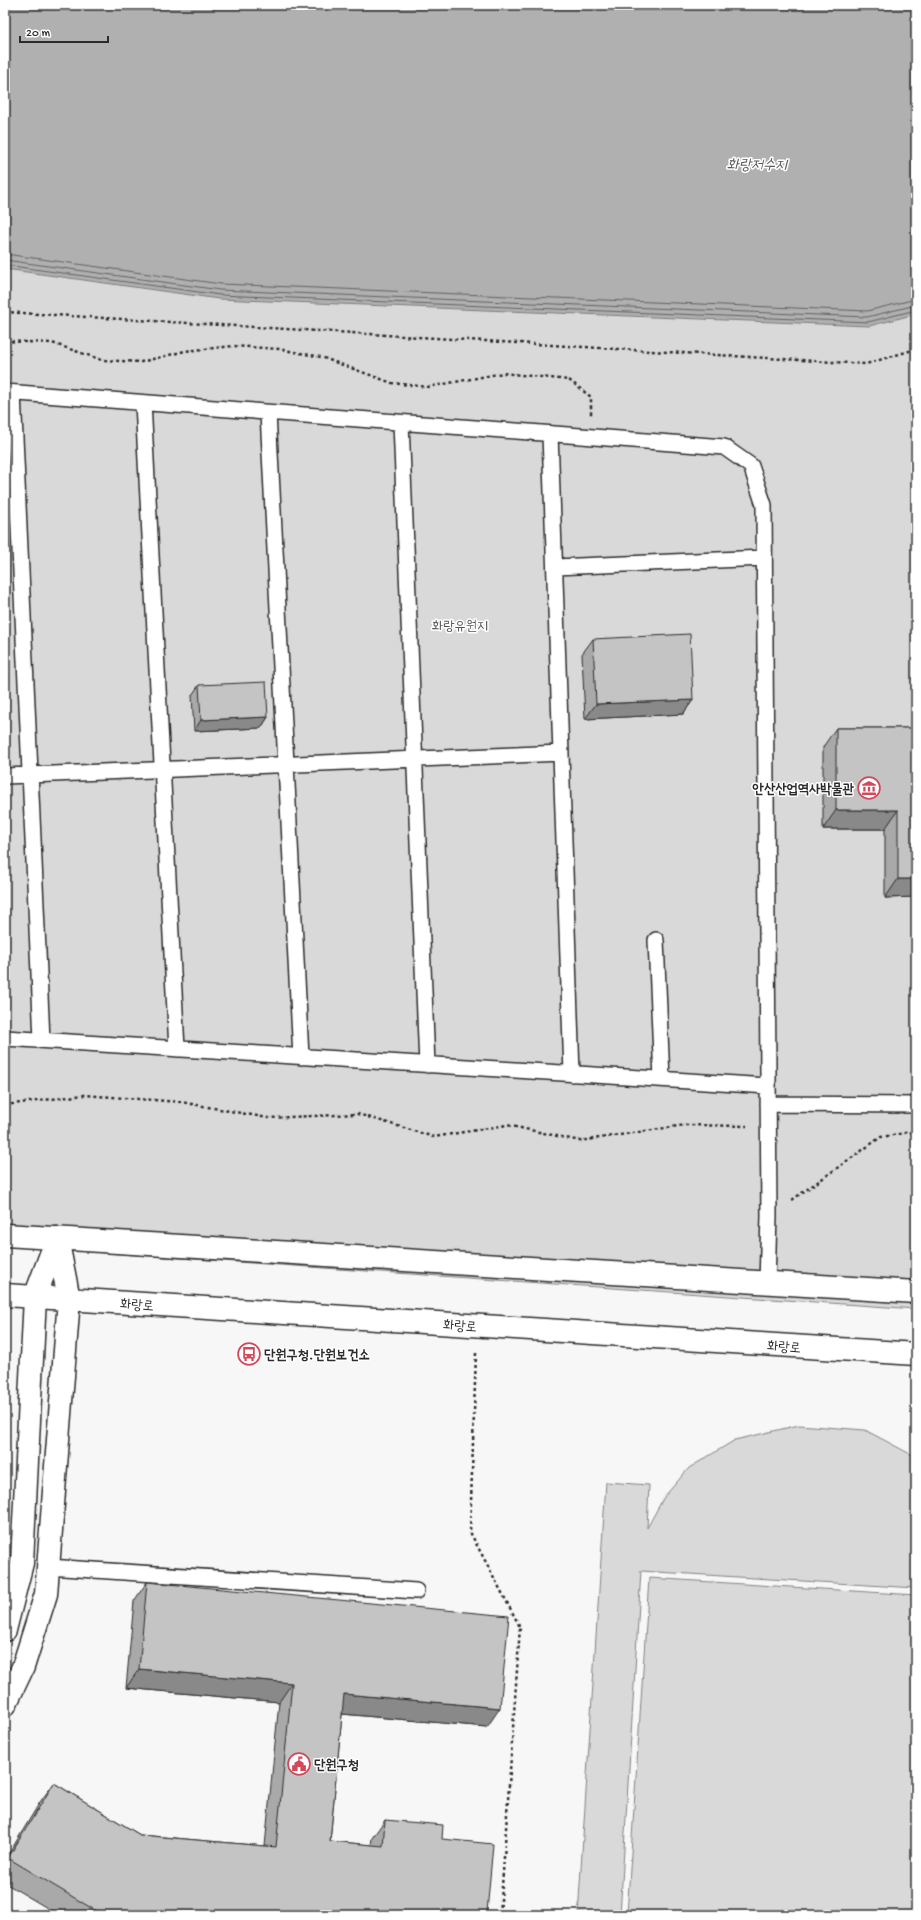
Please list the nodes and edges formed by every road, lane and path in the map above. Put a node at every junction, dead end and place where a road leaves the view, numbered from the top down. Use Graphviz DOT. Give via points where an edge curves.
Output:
graph roads {
  1 [pos="5,312"];
  2 [pos="5,341"];
  3 [pos="916,349"];
  4 [pos="9,392"];
  5 [pos="142,403"];
  6 [pos="268,413"];
  7 [pos="401,423"];
  8 [pos="550,434"];
  9 [pos="590,437"];
  10 [pos="764,558"];
  11 [pos="555,567"];
  12 [pos="561,753"];
  13 [pos="415,759"];
  14 [pos="286,764"];
  15 [pos="162,769"];
  16 [pos="31,775"];
  17 [pos="5,776"];
  18 [pos="656,940"];
  19 [pos="5,1038"];
  20 [pos="42,1040"];
  21 [pos="177,1049"];
  22 [pos="300,1057"];
  23 [pos="427,1064"];
  24 [pos="572,1074"];
  25 [pos="662,1079"];
  26 [pos="768,1086"];
  27 [pos="768,1104"];
  28 [pos="5,1105"];
  29 [pos="916,1105"];
  30 [pos="768,1126"];
  31 [pos="916,1131"];
  32 [pos="769,1216"];
  33 [pos="5,1235"];
  34 [pos="57,1238"];
  35 [pos="767,1283"];
  36 [pos="916,1292"];
  37 [pos="5,1295"];
  38 [pos="35,1297"];
  39 [pos="69,1299"];
  40 [pos="477,1326"];
  41 [pos="916,1354"];
  42 [pos="48,1567"];
  43 [pos="416,1591"];
  44 [pos="5,1630"];
  45 [pos="5,1705"];
  46 [pos="500,1915"];
  1 -- 3 [label="path" via="866,364"];
  2 -- 9 [label="path" via="52,343 102,360 141,362 185,351 234,346 279,349 321,357 392,383 428,387 503,372 569,380 591,396"];
  4 -- 5 [label="lane"];
  4 -- 16 [label="lane"];
  5 -- 6 [label="lane"];
  5 -- 15 [label="lane"];
  6 -- 7 [label="lane"];
  6 -- 14 [label="lane"];
  7 -- 8 [label="lane"];
  7 -- 13 [label="lane"];
  8 -- 9 [label="lane"];
  8 -- 11 [label="lane"];
  9 -- 10 [label="lane" via="724,447 751,466 764,505"];
  10 -- 11 [label="lane"];
  10 -- 26 [label="lane"];
  11 -- 12 [label="lane"];
  12 -- 13 [label="lane"];
  12 -- 24 [label="lane"];
  13 -- 14 [label="lane"];
  13 -- 23 [label="lane"];
  14 -- 15 [label="lane"];
  14 -- 22 [label="lane"];
  15 -- 16 [label="lane"];
  15 -- 21 [label="lane"];
  16 -- 17 [label="lane"];
  16 -- 20 [label="lane"];
  18 -- 25 [label="lane"];
  19 -- 20 [label="lane"];
  20 -- 21 [label="lane"];
  21 -- 22 [label="lane"];
  22 -- 23 [label="lane"];
  23 -- 24 [label="lane"];
  24 -- 25 [label="lane"];
  25 -- 26 [label="lane"];
  26 -- 27 [label="lane"];
  27 -- 29 [label="lane"];
  27 -- 30 [label="lane"];
  28 -- 30 [label="path" via="84,1095 181,1102 268,1118 358,1114 434,1137 507,1125 580,1141 685,1125"];
  30 -- 32 [label="lane"];
  31 -- 32 [label="path" via="881,1137"];
  32 -- 35 [label="lane"];
  33 -- 34 [label="street"];
  34 -- 35 [label="street"];
  34 -- 38 [label="street"];
  34 -- 39 [label="street"];
  35 -- 36 [label="street"];
  37 -- 38 [label="street, 화랑로"];
  38 -- 39 [label="street, 화랑로"];
  38 -- 44 [label="street" via="22,1563"];
  39 -- 40 [label="street, 화랑로"];
  39 -- 42 [label="street"];
  40 -- 41 [label="street, 화랑로"];
  40 -- 46 [label="path" via="470,1532 520,1627"];
  42 -- 43 [label="lane"];
  42 -- 45 [label="street" via="46,1594 23,1667"];
}
